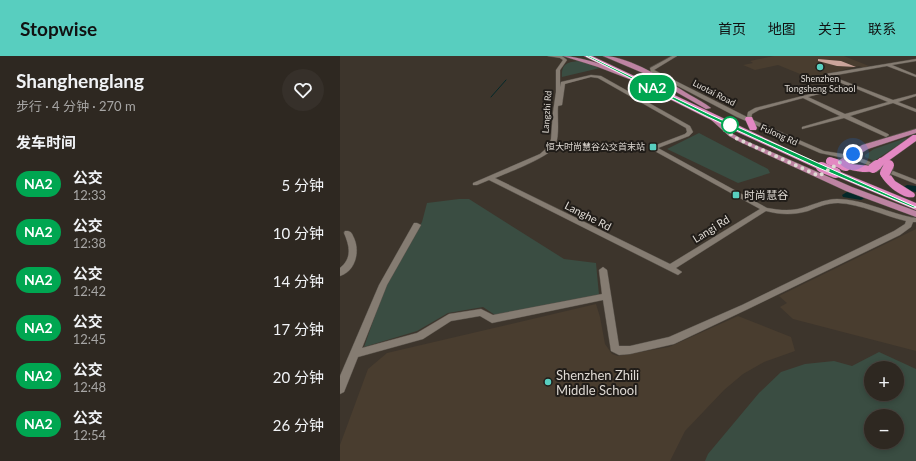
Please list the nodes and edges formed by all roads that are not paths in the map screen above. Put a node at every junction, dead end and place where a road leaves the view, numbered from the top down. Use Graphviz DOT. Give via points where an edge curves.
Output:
graph roads {
  1 [pos="550,56"];
  2 [pos="565,56"];
  3 [pos="588,56"];
  4 [pos="597,56"];
  5 [pos="675,56"];
  6 [pos="605,60"];
  7 [pos="916,60"];
  8 [pos="909,61"];
  9 [pos="916,64"];
  10 [pos="887,65"];
  11 [pos="916,76"];
  12 [pos="635,80"];
  13 [pos="850,85"];
  14 [pos="916,95"];
  15 [pos="804,97"];
  16 [pos="893,101"];
  17 [pos="560,105"];
  18 [pos="916,111"];
  19 [pos="709,112"];
  20 [pos="845,116"];
  21 [pos="748,119"];
  22 [pos="753,128"];
  23 [pos="804,128"];
  24 [pos="916,133"];
  25 [pos="886,135"];
  26 [pos="916,137"];
  27 [pos="916,146"];
  28 [pos="852,157"];
  29 [pos="824,166"];
  30 [pos="885,167"];
  31 [pos="842,169"];
  32 [pos="490,178"];
  33 [pos="916,182"];
  34 [pos="475,184"];
  35 [pos="913,196"];
  36 [pos="916,207"];
  37 [pos="886,208"];
  38 [pos="765,209"];
  39 [pos="914,218"];
  40 [pos="417,225"];
  41 [pos="348,233"];
  42 [pos="670,268"];
  43 [pos="602,270"];
  44 [pos="340,272"];
  45 [pos="678,272"];
  46 [pos="606,296"];
  47 [pos="355,354"];
  48 [pos="340,389"];
  1 -- 32 [label="street, Langzhi Rd" via="562,57 565,60 558,70 554,145 542,155"];
  2 -- 12 [label="main road"];
  3 -- 6 [label="highway"];
  4 -- 6 [label="highway"];
  5 -- 21 [label="street, Luotai Road" via="651,69 652,71"];
  6 -- 12 [label="highway, Fulong Rd"];
  6 -- 19 [label="highway"];
  7 -- 8 [label="street"];
  8 -- 9 [label="street"];
  8 -- 10 [label="street"];
  10 -- 11 [label="street"];
  10 -- 13 [label="street" via="826,75"];
  12 -- 19 [label="highway, Fulong Rd"];
  13 -- 15 [label="street"];
  13 -- 16 [label="street"];
  14 -- 16 [label="street"];
  15 -- 20 [label="street"];
  15 -- 21 [label="street" via="757,109 750,113"];
  16 -- 18 [label="street"];
  16 -- 20 [label="street"];
  17 -- 38 [label="street" via="563,83 591,76 601,78 690,129 687,135 653,148"];
  19 -- 22 [label="highway, Fulong Rd"];
  19 -- 29 [label="highway, Fulong Rd"];
  20 -- 23 [label="street"];
  20 -- 25 [label="street"];
  21 -- 22 [label="highway"];
  21 -- 28 [label="street, Luotai Road" via="822,152"];
  22 -- 29 [label="highway, Fulong Rd" via="815,156"];
  24 -- 28 [label="main road"];
  26 -- 30 [label="highway"];
  27 -- 30 [label="highway"];
  28 -- 29 [label="main road"];
  28 -- 33 [label="street, Luotai Road"];
  29 -- 31 [label="highway, Fulong Rd, bridge"];
  29 -- 37 [label="main road"];
  30 -- 31 [label="highway, bridge"];
  30 -- 35 [label="highway" via="885,176"];
  31 -- 35 [label="highway, Fulong Rd"];
  31 -- 36 [label="highway, Fulong Rd"];
  32 -- 34 [label="street, Langzhi Rd"];
  32 -- 42 [label="street, Langhe Rd"];
  37 -- 38 [label="street" via="837,202 798,212"];
  37 -- 39 [label="main road" via="901,211"];
  38 -- 42 [label="street, Langi Rd"];
  39 -- 46 [label="street" via="897,233 746,307 660,344 616,350"];
  40 -- 47 [label="street" via="383,285"];
  41 -- 44 [label="street" via="354,246 354,253 347,267"];
  42 -- 45 [label="street, Langhe Rd"];
  43 -- 46 [label="street"];
  46 -- 47 [label="street" via="492,319 481,312 449,318 420,336"];
  47 -- 48 [label="street"];
}
